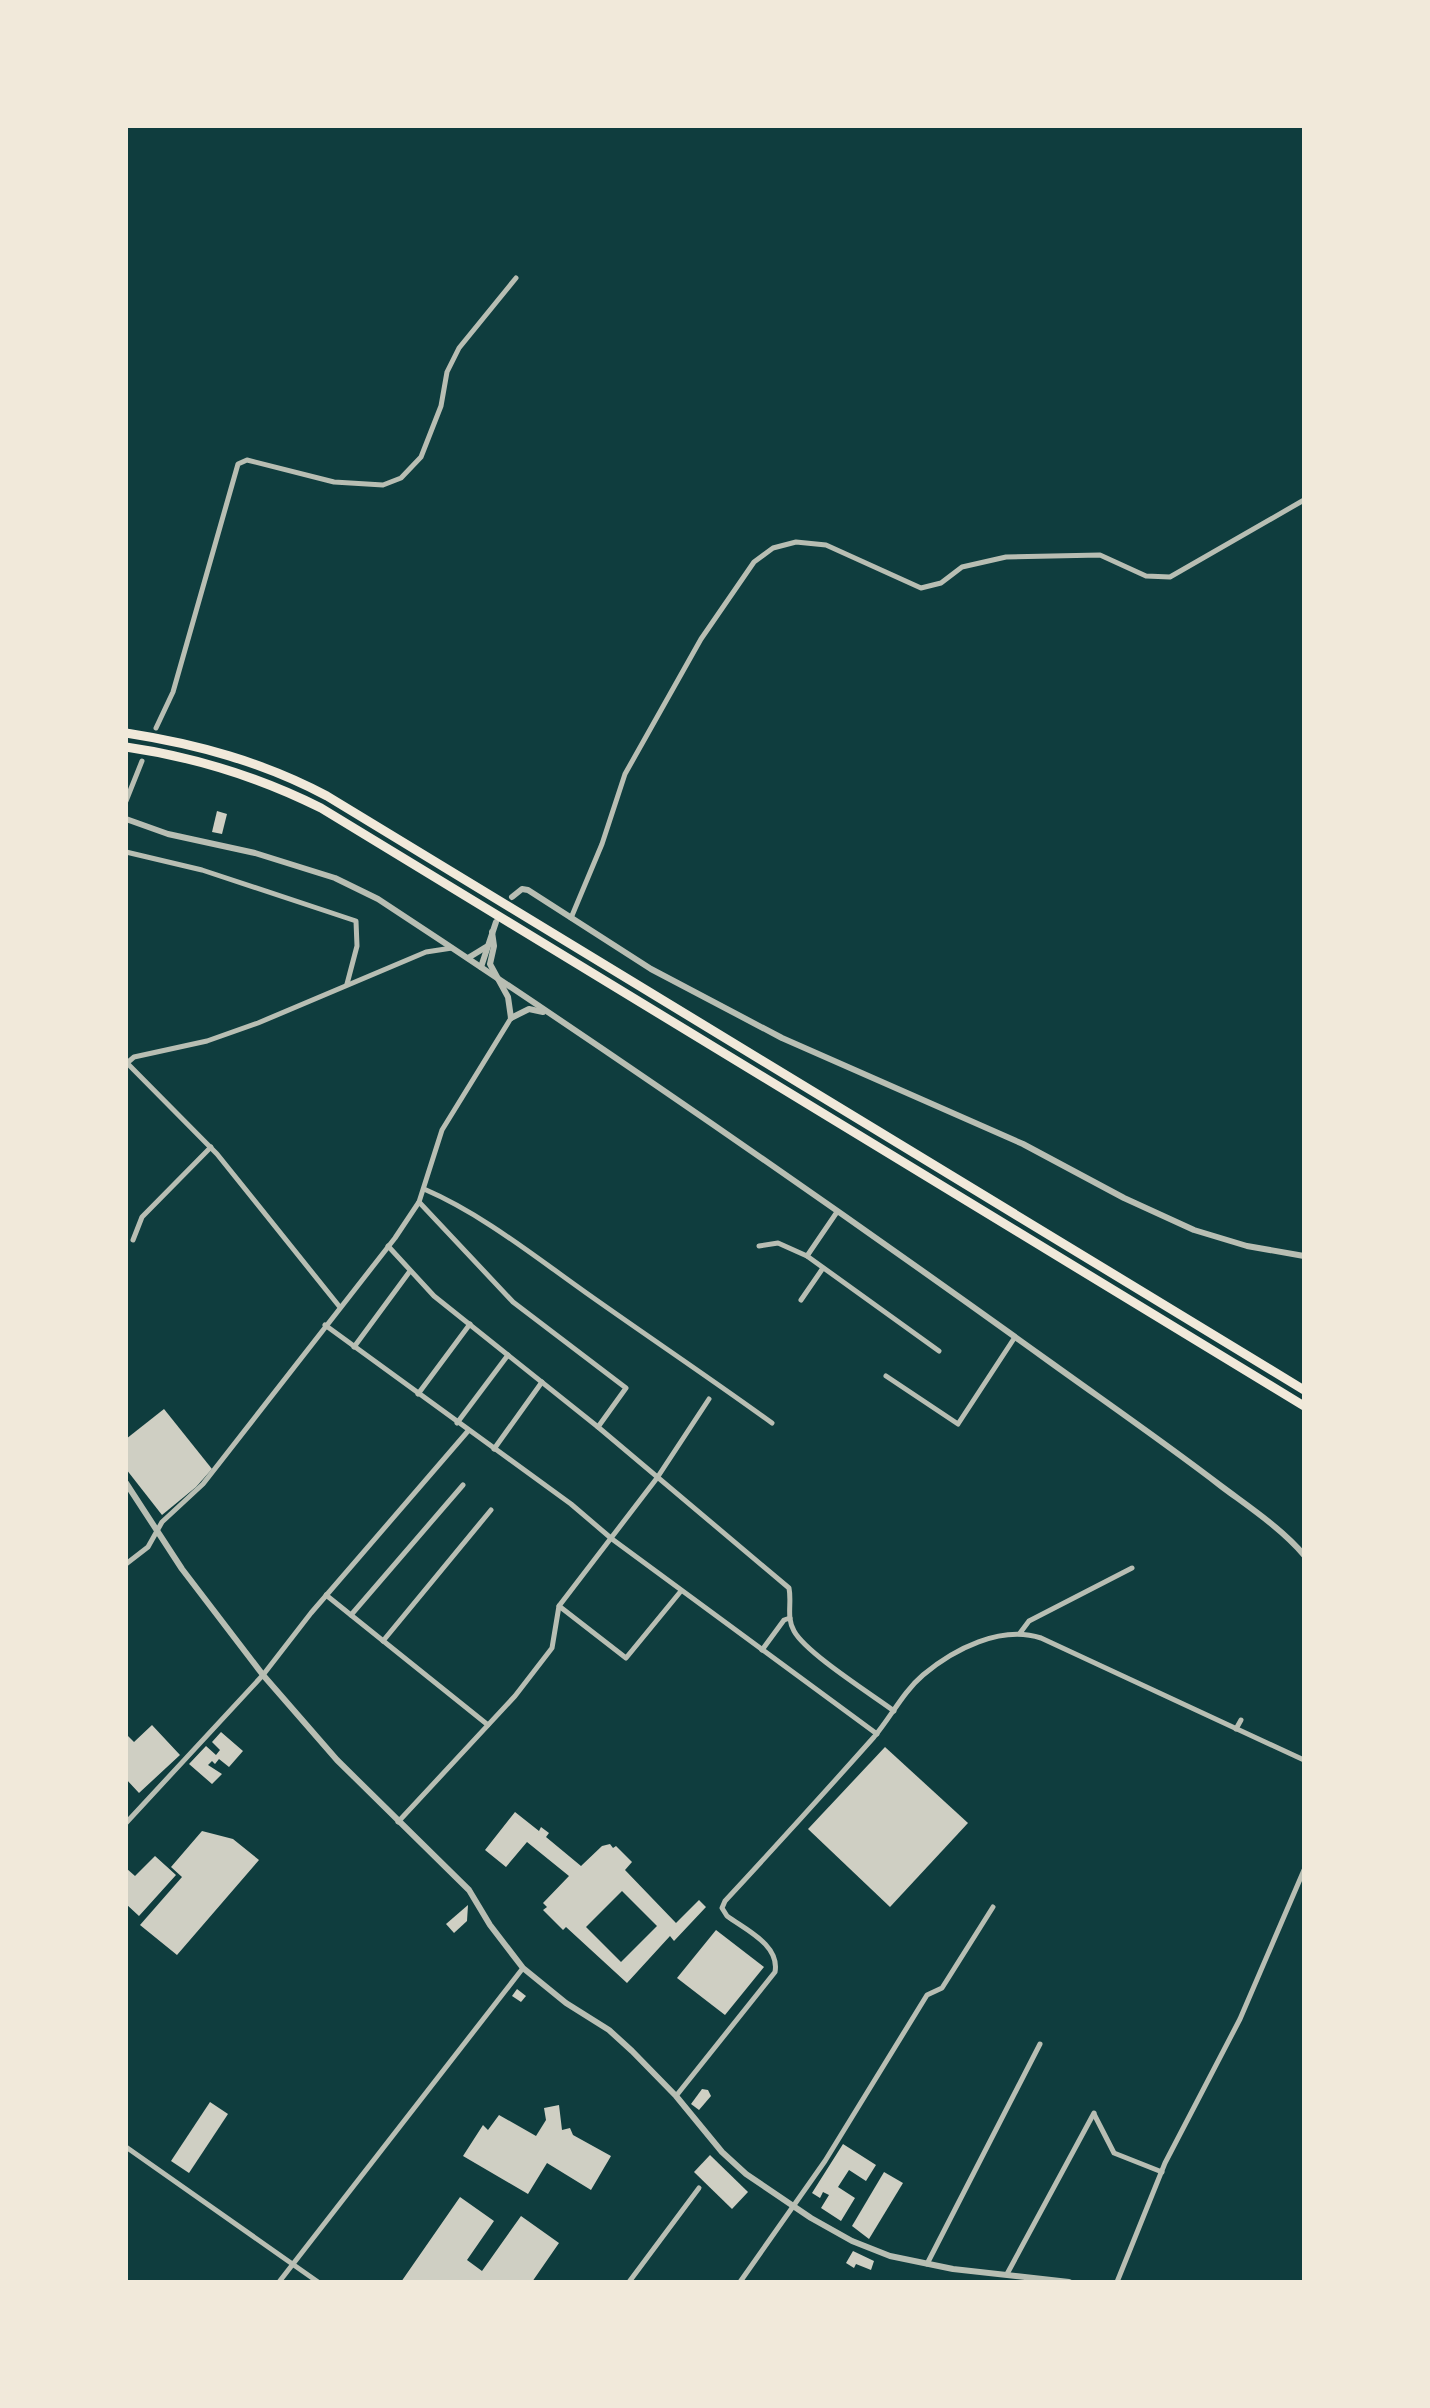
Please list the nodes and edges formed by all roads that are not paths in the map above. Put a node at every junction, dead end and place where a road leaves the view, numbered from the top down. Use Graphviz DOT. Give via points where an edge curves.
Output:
graph roads {
  1 [pos="516,278"];
  2 [pos="1304,500"];
  3 [pos="156,728"];
  4 [pos="126,733"];
  5 [pos="126,747"];
  6 [pos="142,761"];
  7 [pos="126,801"];
  8 [pos="126,819"];
  9 [pos="126,852"];
  10 [pos="512,897"];
  11 [pos="571,918"];
  12 [pos="496,922"];
  13 [pos="492,932"];
  14 [pos="486,947"];
  15 [pos="452,948"];
  16 [pos="468,958"];
  17 [pos="481,967"];
  18 [pos="497,979"];
  19 [pos="347,985"];
  20 [pos="525,998"];
  21 [pos="547,1012"];
  22 [pos="511,1018"];
  23 [pos="126,1063"];
  24 [pos="211,1147"];
  25 [pos="424,1189"];
  26 [pos="419,1202"];
  27 [pos="837,1212"];
  28 [pos="133,1240"];
  29 [pos="388,1246"];
  30 [pos="759,1246"];
  31 [pos="807,1256"];
  32 [pos="1304,1256"];
  33 [pos="824,1268"];
  34 [pos="410,1271"];
  35 [pos="801,1300"];
  36 [pos="339,1306"];
  37 [pos="470,1324"];
  38 [pos="325,1325"];
  39 [pos="1015,1337"];
  40 [pos="354,1347"];
  41 [pos="939,1351"];
  42 [pos="508,1355"];
  43 [pos="886,1376"];
  44 [pos="542,1382"];
  45 [pos="1304,1390"];
  46 [pos="418,1394"];
  47 [pos="709,1399"];
  48 [pos="1304,1406"];
  49 [pos="457,1423"];
  50 [pos="772,1423"];
  51 [pos="598,1427"];
  52 [pos="468,1431"];
  53 [pos="493,1450"];
  54 [pos="657,1478"];
  55 [pos="126,1483"];
  56 [pos="463,1485"];
  57 [pos="491,1510"];
  58 [pos="157,1534"];
  59 [pos="612,1539"];
  60 [pos="1304,1555"];
  61 [pos="126,1564"];
  62 [pos="1132,1568"];
  63 [pos="681,1591"];
  64 [pos="326,1595"];
  65 [pos="559,1606"];
  66 [pos="351,1615"];
  67 [pos="790,1618"];
  68 [pos="1020,1634"];
  69 [pos="383,1641"];
  70 [pos="762,1650"];
  71 [pos="263,1675"];
  72 [pos="894,1711"];
  73 [pos="1241,1720"];
  74 [pos="488,1725"];
  75 [pos="1236,1729"];
  76 [pos="877,1734"];
  77 [pos="1304,1760"];
  78 [pos="397,1822"];
  79 [pos="126,1823"];
  80 [pos="1304,1870"];
  81 [pos="993,1907"];
  82 [pos="523,1968"];
  83 [pos="1040,2044"];
  84 [pos="676,2096"];
  85 [pos="126,2147"];
  86 [pos="1162,2172"];
  87 [pos="699,2188"];
  88 [pos="794,2206"];
  89 [pos="294,2263"];
  90 [pos="927,2264"];
  91 [pos="1007,2274"];
  92 [pos="279,2282"];
  93 [pos="318,2282"];
  94 [pos="629,2282"];
  95 [pos="740,2282"];
  96 [pos="1069,2282"];
  97 [pos="1117,2282"];
  1 -- 3 [label="street" via="459,348 421,457 401,478 383,485 337,482 247,460 238,464 173,692"];
  2 -- 11 [label="street" via="1170,577 1146,576 1100,555 1006,557 962,567 941,583 921,588 826,545 796,542 773,548 754,562 701,639 625,774"];
  4 -- 45 [label="highway" via="245,759 327,796"];
  5 -- 48 [label="highway" via="224,768 321,808"];
  6 -- 7 [label="street"];
  8 -- 15 [label="street" via="335,878 378,899"];
  9 -- 19 [label="street" via="202,870 356,921 357,946"];
  10 -- 11 [label="street" via="528,890"];
  11 -- 32 [label="street" via="651,969 782,1038 1023,1144 1124,1198 1194,1230"];
  12 -- 13 [label="street"];
  13 -- 14 [label="street"];
  13 -- 18 [label="street" via="490,964"];
  14 -- 16 [label="street"];
  14 -- 17 [label="street"];
  15 -- 16 [label="street"];
  15 -- 19 [label="street" via="426,952"];
  16 -- 17 [label="street"];
  17 -- 18 [label="street"];
  18 -- 20 [label="street"];
  18 -- 22 [label="street" via="508,997"];
  19 -- 23 [label="street" via="233,1032"];
  20 -- 21 [label="street"];
  20 -- 22 [label="street"];
  21 -- 22 [label="street" via="529,1009"];
  21 -- 27 [label="street"];
  22 -- 25 [label="street" via="442,1130"];
  23 -- 24 [label="street"];
  24 -- 28 [label="street" via="142,1217"];
  24 -- 36 [label="street"];
  25 -- 26 [label="street"];
  25 -- 50 [label="street" via="500,1232"];
  26 -- 29 [label="street"];
  26 -- 51 [label="street" via="513,1302 626,1388"];
  27 -- 31 [label="street"];
  27 -- 39 [label="street"];
  29 -- 34 [label="street"];
  29 -- 36 [label="street"];
  30 -- 31 [label="street" via="778,1243"];
  31 -- 33 [label="street"];
  33 -- 35 [label="street"];
  33 -- 41 [label="street"];
  34 -- 37 [label="street"];
  34 -- 40 [label="street"];
  36 -- 38 [label="street"];
  37 -- 42 [label="street"];
  37 -- 46 [label="street"];
  38 -- 40 [label="street"];
  38 -- 58 [label="street" via="203,1484 168,1515"];
  39 -- 43 [label="street" via="958,1424"];
  39 -- 60 [label="street" via="1187,1460"];
  40 -- 46 [label="street"];
  42 -- 44 [label="street"];
  42 -- 49 [label="street"];
  44 -- 51 [label="street"];
  44 -- 53 [label="street"];
  46 -- 49 [label="street"];
  47 -- 54 [label="street"];
  49 -- 52 [label="street"];
  51 -- 54 [label="street"];
  52 -- 53 [label="street"];
  52 -- 64 [label="street"];
  53 -- 59 [label="street"];
  54 -- 59 [label="street"];
  54 -- 67 [label="street" via="789,1588"];
  55 -- 58 [label="street"];
  56 -- 66 [label="street"];
  57 -- 69 [label="street"];
  58 -- 61 [label="street"];
  58 -- 71 [label="street"];
  59 -- 63 [label="street"];
  59 -- 65 [label="street"];
  62 -- 68 [label="street" via="1029,1621"];
  63 -- 65 [label="street" via="626,1658"];
  63 -- 70 [label="street"];
  64 -- 66 [label="street"];
  64 -- 71 [label="street"];
  65 -- 74 [label="street" via="552,1648"];
  66 -- 69 [label="street"];
  67 -- 70 [label="street"];
  67 -- 72 [label="street" via="809,1648"];
  68 -- 72 [label="street" via="989,1639 937,1664"];
  68 -- 75 [label="street" via="1041,1638"];
  69 -- 74 [label="street"];
  70 -- 76 [label="street"];
  71 -- 78 [label="street"];
  71 -- 79 [label="street"];
  72 -- 76 [label="street"];
  73 -- 75 [label="street"];
  74 -- 78 [label="street"];
  75 -- 77 [label="street"];
  76 -- 84 [label="street" via="725,1901 727,1916 773,1951 775,1972"];
  78 -- 82 [label="street" via="469,1890"];
  80 -- 86 [label="street" via="1240,2019"];
  81 -- 88 [label="street" via="942,1988 927,1995"];
  82 -- 84 [label="street" via="609,2030"];
  82 -- 89 [label="street"];
  83 -- 90 [label="street"];
  84 -- 88 [label="street" via="722,2152"];
  85 -- 89 [label="street"];
  86 -- 91 [label="street" via="1114,2153 1094,2113"];
  86 -- 97 [label="street"];
  87 -- 94 [label="street"];
  88 -- 90 [label="street" via="852,2241"];
  88 -- 95 [label="street"];
  89 -- 92 [label="street"];
  89 -- 93 [label="street"];
  90 -- 91 [label="street"];
  91 -- 96 [label="street"];
}
